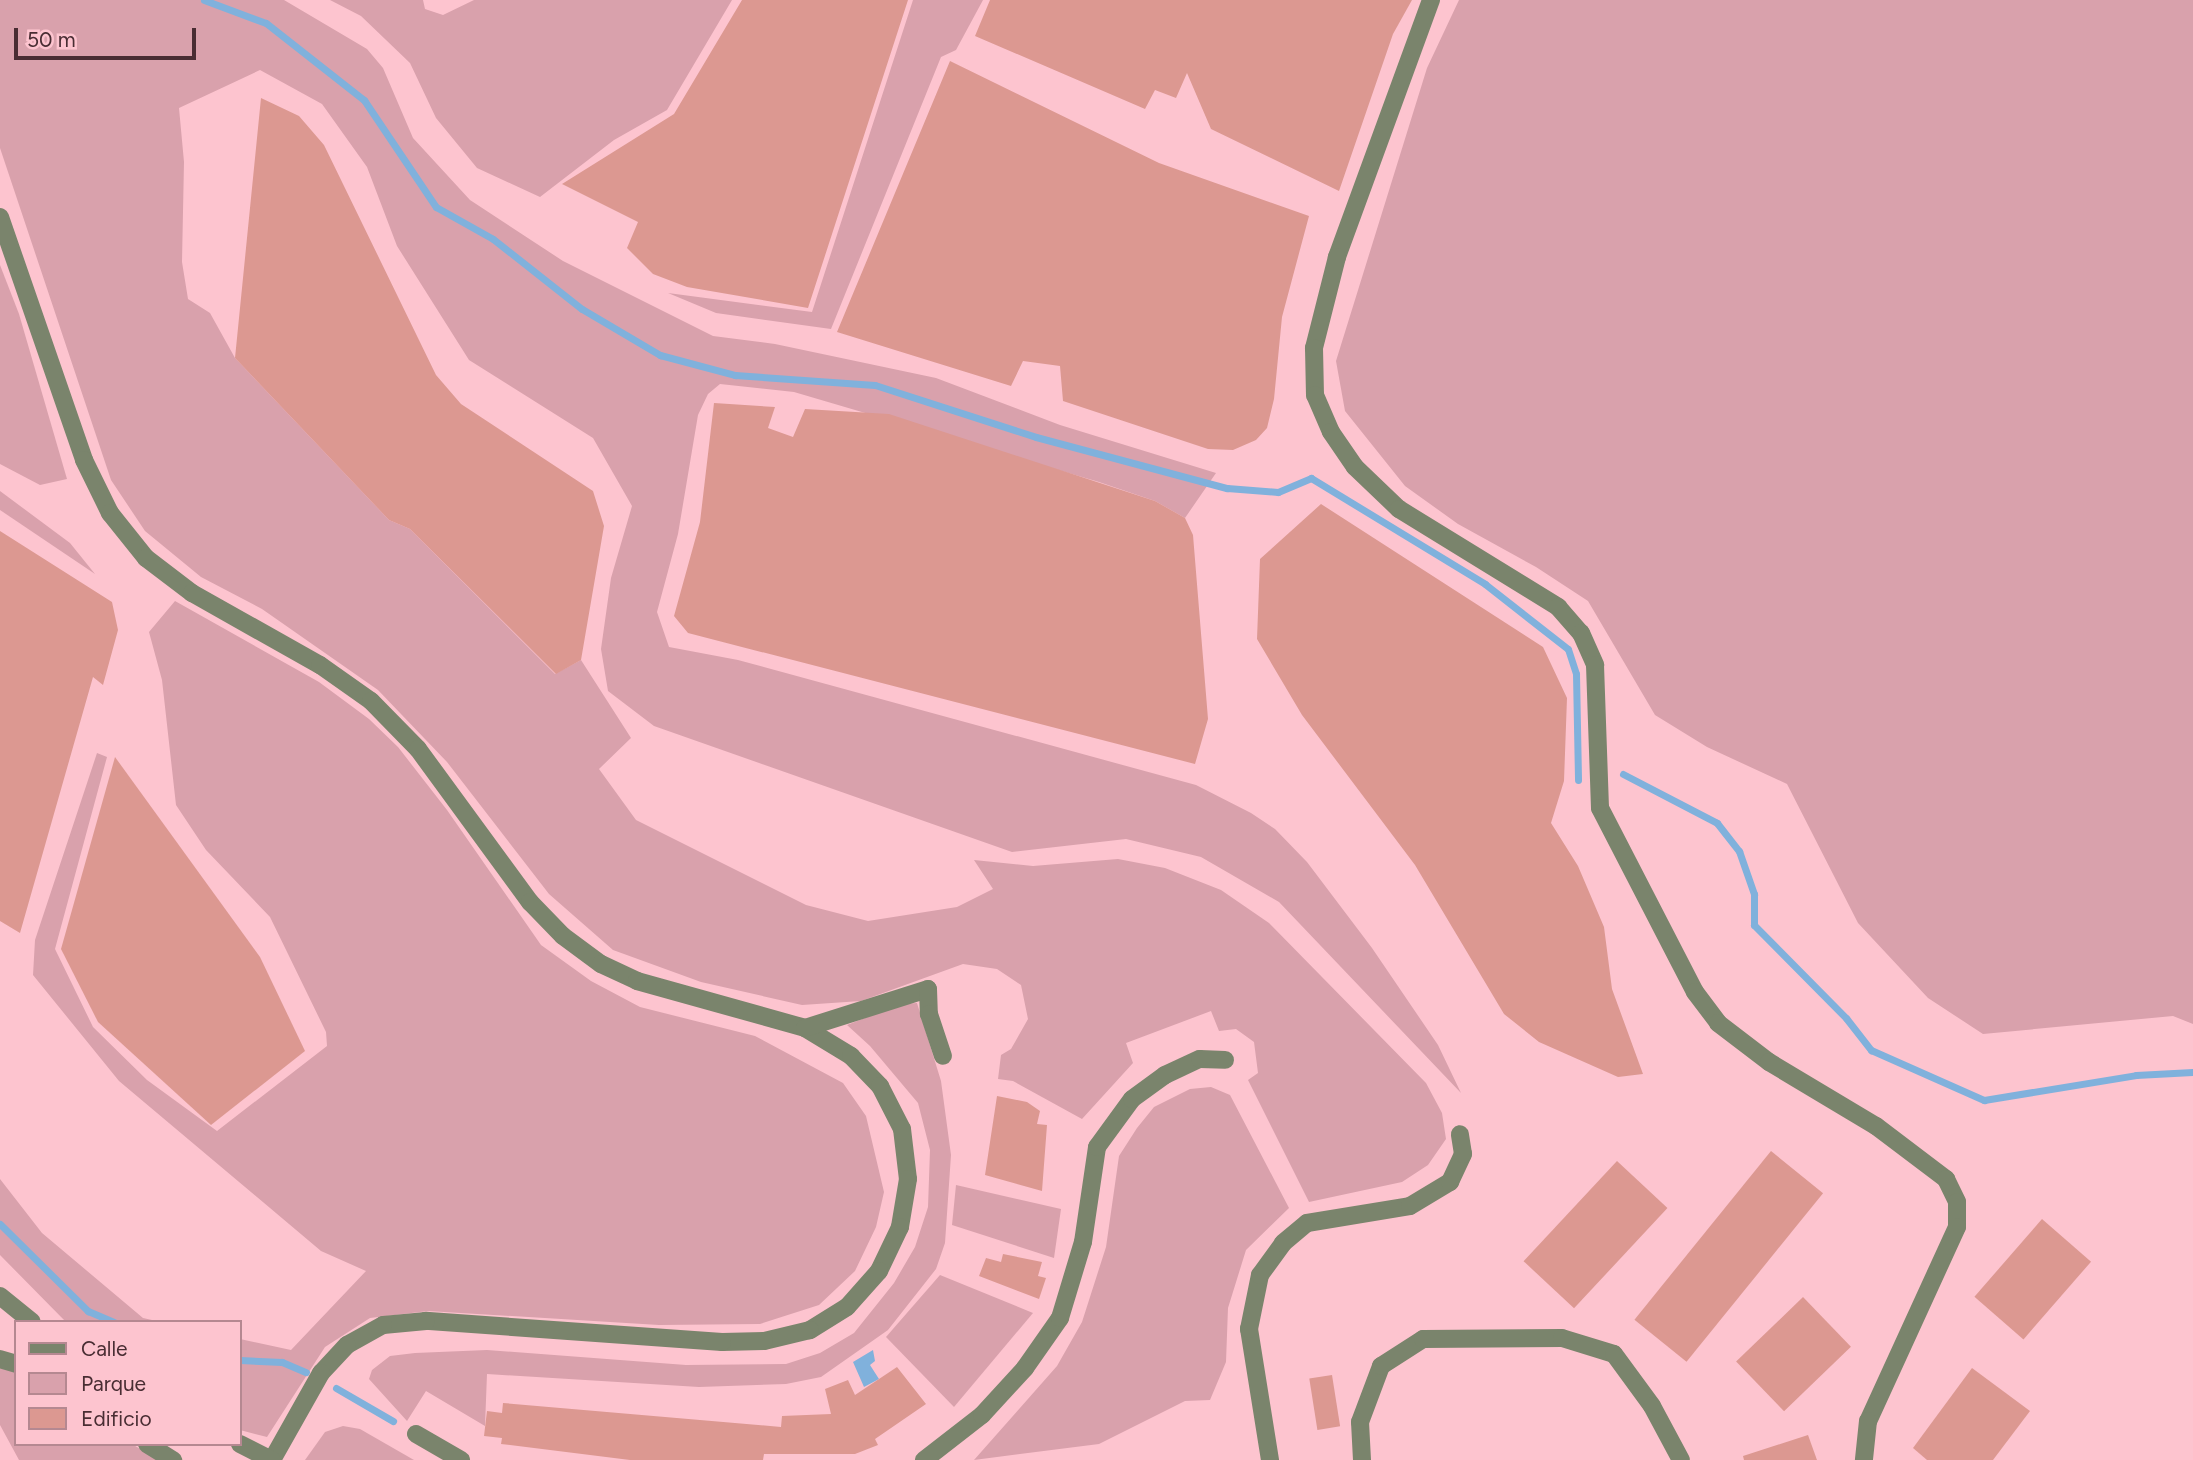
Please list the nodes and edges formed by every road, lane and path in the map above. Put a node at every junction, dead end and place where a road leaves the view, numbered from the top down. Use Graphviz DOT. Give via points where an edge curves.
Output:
graph roads {
  1 [pos="1430,0"];
  2 [pos="0,217"];
  3 [pos="805,1028"];
  4 [pos="943,1056"];
  5 [pos="1225,1060"];
  6 [pos="1460,1135"];
  7 [pos="0,1296"];
  8 [pos="30,1320"];
  9 [pos="416,1434"];
  10 [pos="242,1445"];
  11 [pos="149,1446"];
  12 [pos="173,1460"];
  13 [pos="272,1460"];
  14 [pos="459,1460"];
  15 [pos="924,1460"];
  16 [pos="1270,1460"];
  17 [pos="1362,1460"];
  18 [pos="1681,1460"];
  19 [pos="1864,1460"];
  1 -- 19 [label="street" via="1338,257 1314,348 1315,395 1331,432 1355,467 1399,509 1558,607 1581,633 1595,664 1600,808 1695,992 1718,1023 1769,1062 1876,1126 1945,1179 1957,1202 1957,1227 1868,1421"];
  2 -- 3 [label="street" via="84,460 110,513 146,558 192,593 320,666 371,701 418,748 530,902 563,936 601,964 637,981"];
  3 -- 4 [label="street" via="928,989 929,1014"];
  3 -- 13 [label="street" via="850,1056 880,1086 902,1129 908,1179 900,1227 879,1271 847,1307 810,1330 764,1341 426,1321 383,1325 346,1345 321,1373"];
  5 -- 15 [label="street" via="1200,1059 1165,1075 1132,1100 1118,1118 1097,1147 1083,1242 1060,1318 1025,1368 982,1415"];
  6 -- 16 [label="street" via="1462,1154 1450,1182 1410,1206 1307,1223 1283,1243 1260,1275 1249,1329"];
  7 -- 8 [label="street"];
  9 -- 14 [label="street"];
  10 -- 13 [label="street"];
  11 -- 12 [label="street"];
  17 -- 18 [label="street" via="1360,1422 1381,1366 1423,1339 1562,1338 1614,1354 1652,1406"];
}
